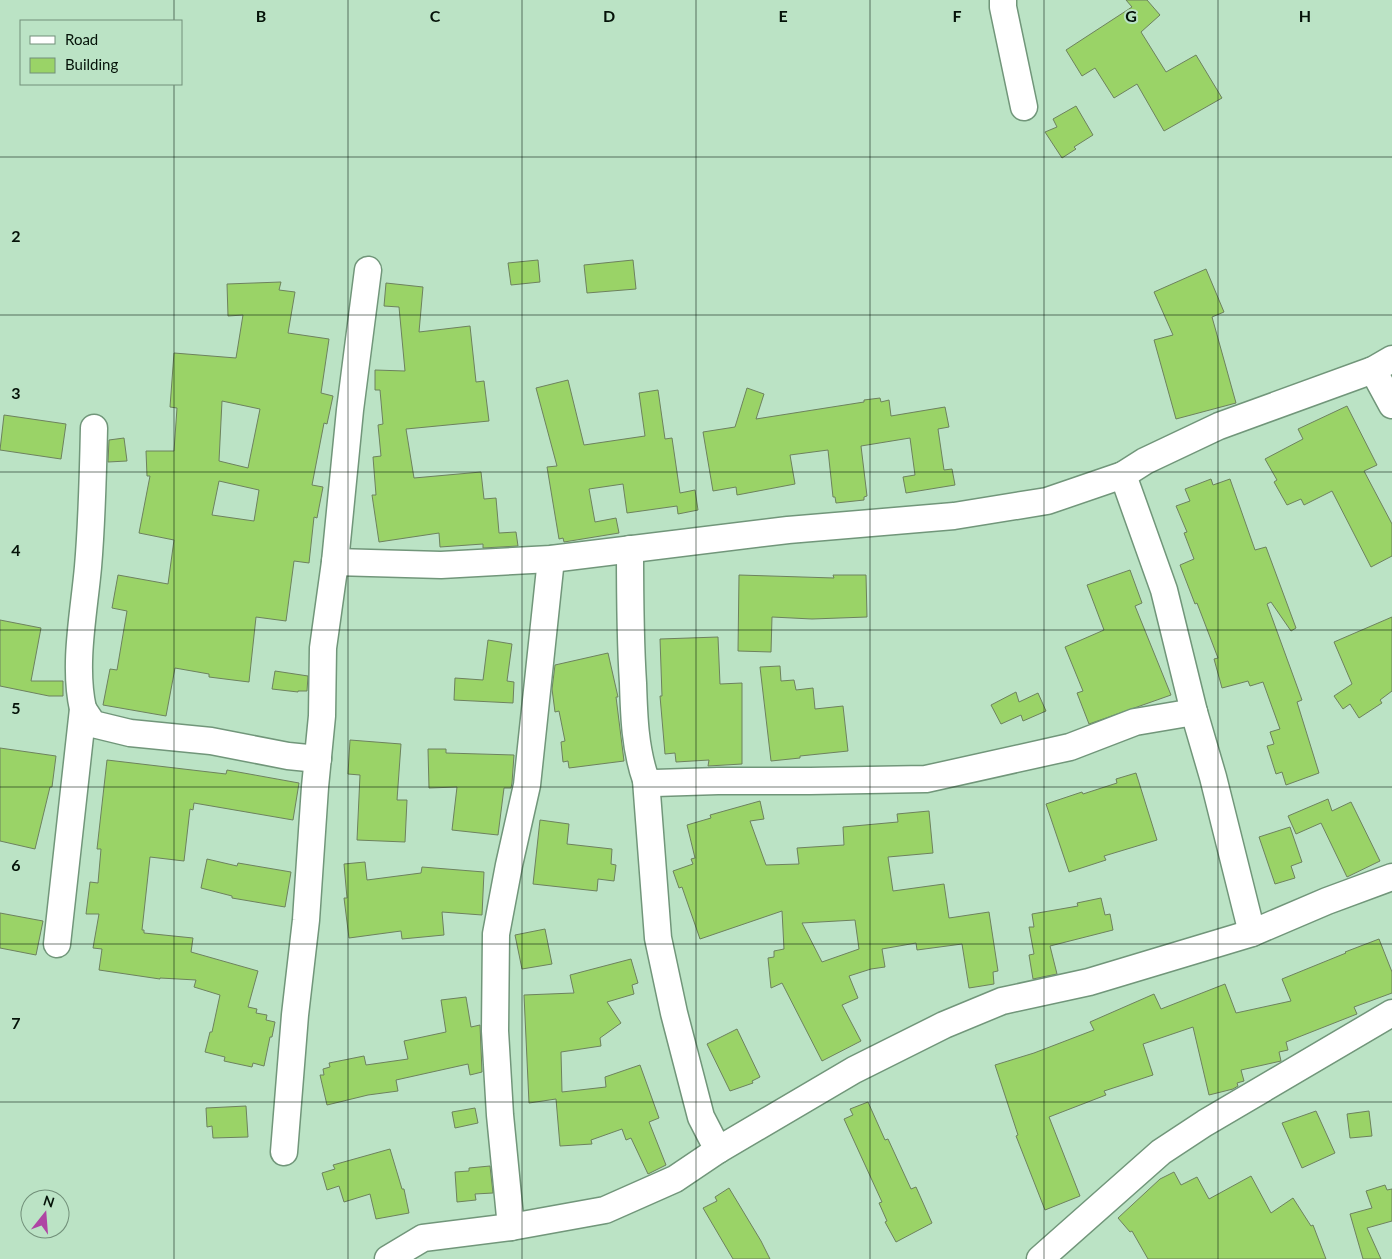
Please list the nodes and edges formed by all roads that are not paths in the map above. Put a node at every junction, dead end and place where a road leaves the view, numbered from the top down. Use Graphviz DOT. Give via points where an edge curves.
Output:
graph roads {
  1 [pos="1003,0"];
  2 [pos="1024,107"];
  3 [pos="368,270"];
  4 [pos="1382,364"];
  5 [pos="1392,404"];
  6 [pos="94,428"];
  7 [pos="1123,475"];
  8 [pos="630,549"];
  9 [pos="551,559"];
  10 [pos="335,562"];
  11 [pos="83,709"];
  12 [pos="1194,712"];
  13 [pos="318,759"];
  14 [pos="646,780"];
  15 [pos="1392,877"];
  16 [pos="1252,933"];
  17 [pos="57,944"];
  18 [pos="1392,1013"];
  19 [pos="718,1150"];
  20 [pos="284,1152"];
  21 [pos="511,1227"];
  22 [pos="388,1259"];
  23 [pos="1040,1259"];
  1 -- 2 [label="street"];
  3 -- 10 [label="street"];
  4 -- 5 [label="street"];
  4 -- 7 [label="street" via="1219,426"];
  6 -- 11 [label="street" via="91,524 80,653 79,693"];
  7 -- 8 [label="street" via="1046,500 954,516 788,530"];
  7 -- 12 [label="street" via="1164,590"];
  8 -- 9 [label="street"];
  8 -- 14 [label="street" via="635,726 638,757"];
  9 -- 10 [label="street" via="441,565"];
  9 -- 21 [label="street" via="527,785 496,934 495,1031"];
  10 -- 13 [label="street" via="323,648"];
  11 -- 13 [label="street" via="93,724 130,732 211,741"];
  11 -- 17 [label="street"];
  12 -- 14 [label="street" via="1135,722 1070,747 926,778 810,782 718,780 655,783"];
  12 -- 16 [label="street"];
  13 -- 20 [label="street"];
  14 -- 19 [label="street" via="658,938 700,1117"];
  15 -- 16 [label="street"];
  16 -- 19 [label="street" via="1089,982 1002,1001 944,1025 854,1070"];
  18 -- 23 [label="street" via="1205,1123 1162,1152"];
  19 -- 21 [label="street" via="675,1179 604,1210"];
  21 -- 22 [label="street" via="423,1238"];
}
